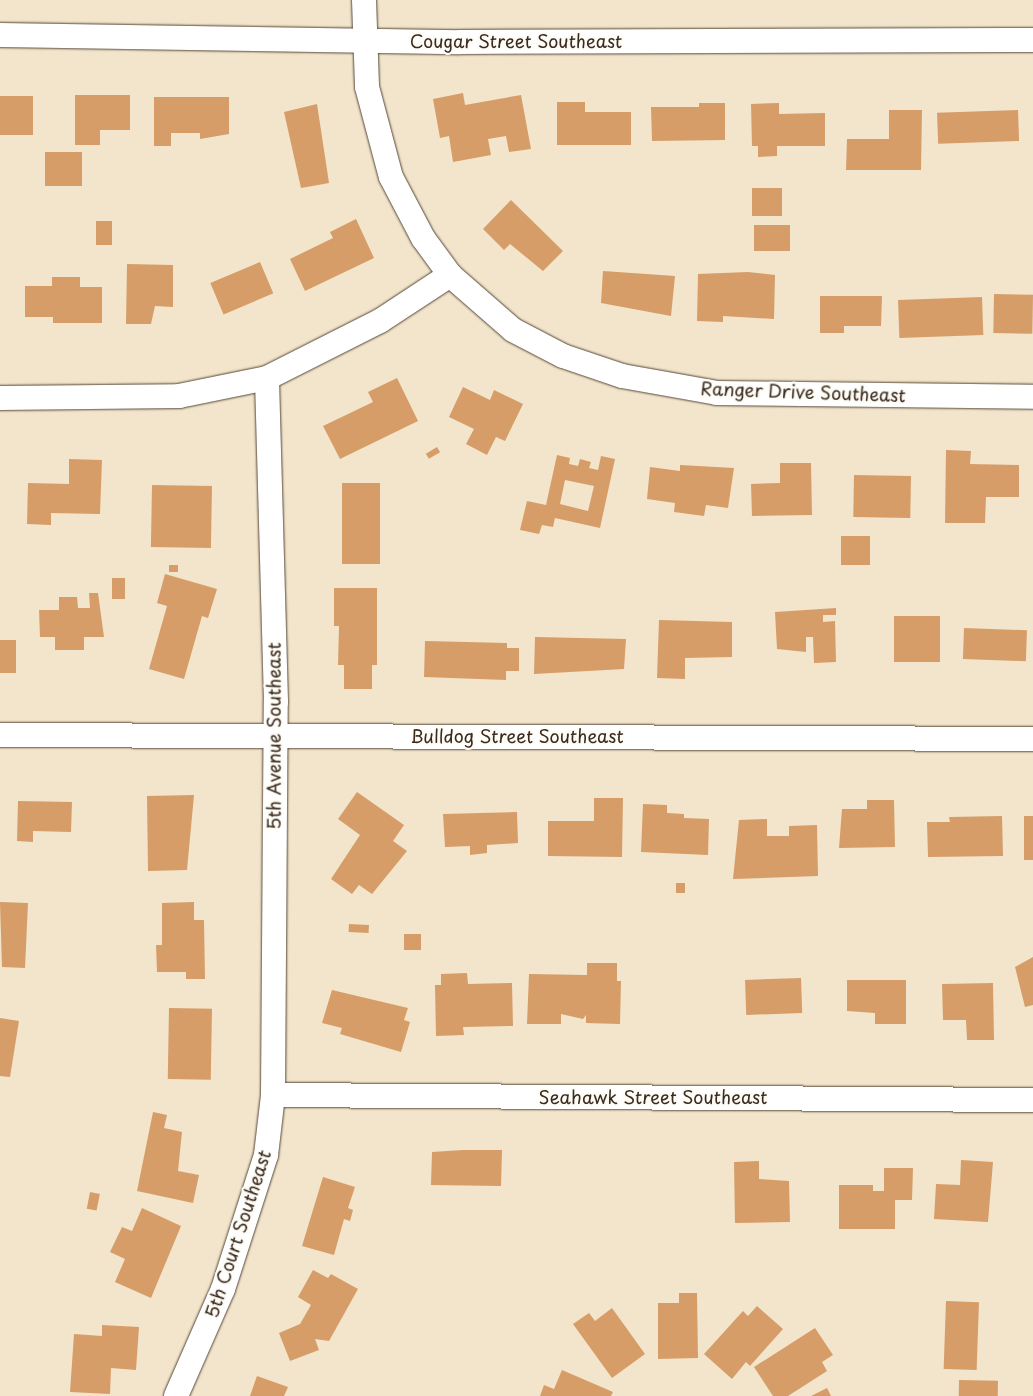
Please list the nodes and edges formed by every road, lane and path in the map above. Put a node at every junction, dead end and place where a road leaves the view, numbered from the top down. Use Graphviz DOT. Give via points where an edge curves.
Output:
graph roads {
  1 [pos="364,0"];
  2 [pos="0,35"];
  3 [pos="364,40"];
  4 [pos="1033,40"];
  5 [pos="450,276"];
  6 [pos="268,378"];
  7 [pos="1033,397"];
  8 [pos="0,398"];
  9 [pos="0,735"];
  10 [pos="275,736"];
  11 [pos="1033,739"];
  12 [pos="273,1095"];
  13 [pos="1033,1100"];
  14 [pos="176,1396"];
  1 -- 3 [label="street, Ranger Drive Southeast"];
  2 -- 3 [label="street, Cougar Street Southeast"];
  3 -- 4 [label="street, Cougar Street Southeast"];
  3 -- 5 [label="street, Ranger Drive Southeast" via="367,87 391,178 423,238"];
  5 -- 6 [label="street" via="380,321"];
  5 -- 7 [label="street, Ranger Drive Southeast" via="491,314 529,339 563,356 652,383 783,395"];
  6 -- 8 [label="street" via="179,396"];
  6 -- 10 [label="street, 5th Avenue Southeast"];
  9 -- 10 [label="street, Bulldog Street Southeast"];
  10 -- 11 [label="street, Bulldog Street Southeast"];
  10 -- 12 [label="street, 5th Avenue Southeast"];
  12 -- 13 [label="street, Seahawk Street Southeast"];
  12 -- 14 [label="street, 5th Court Southeast" via="266,1155 232,1263"];
}
